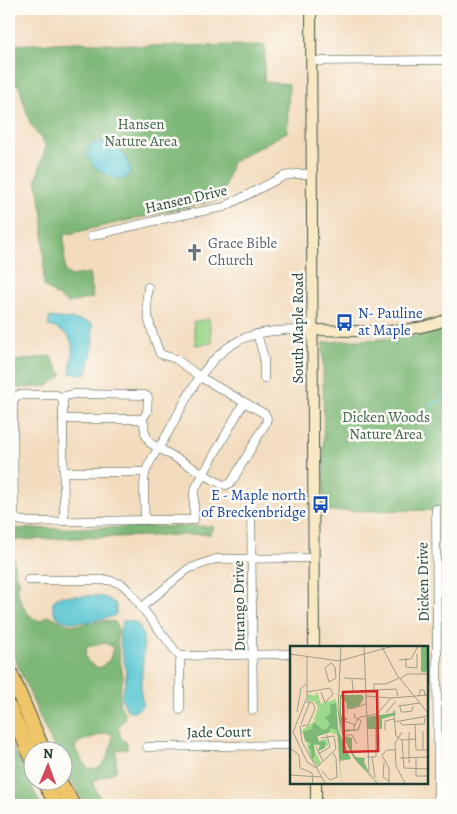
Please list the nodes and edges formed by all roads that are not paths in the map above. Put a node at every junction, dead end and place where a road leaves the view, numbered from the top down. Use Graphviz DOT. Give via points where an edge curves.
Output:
graph roads {
  1 [pos="311,9"];
  2 [pos="448,60"];
  3 [pos="312,61"];
  4 [pos="312,174"];
  5 [pos="91,236"];
  6 [pos="148,287"];
  7 [pos="448,319"];
  8 [pos="313,330"];
  9 [pos="257,334"];
  10 [pos="200,377"];
  11 [pos="264,379"];
  12 [pos="62,397"];
  13 [pos="244,402"];
  14 [pos="63,419"];
  15 [pos="142,420"];
  16 [pos="159,448"];
  17 [pos="64,472"];
  18 [pos="145,472"];
  19 [pos="204,474"];
  20 [pos="252,502"];
  21 [pos="436,509"];
  22 [pos="145,520"];
  23 [pos="64,522"];
  24 [pos="314,558"];
  25 [pos="252,559"];
  26 [pos="28,580"];
  27 [pos="141,608"];
  28 [pos="314,646"];
  29 [pos="253,654"];
  30 [pos="290,654"];
  31 [pos="181,656"];
  32 [pos="9,670"];
  33 [pos="9,707"];
  34 [pos="180,710"];
  35 [pos="253,710"];
  36 [pos="25,742"];
  37 [pos="40,742"];
  38 [pos="290,745"];
  39 [pos="147,747"];
  40 [pos="316,784"];
  41 [pos="50,792"];
  42 [pos="66,792"];
  43 [pos="57,805"];
  44 [pos="73,805"];
  45 [pos="316,805"];
  46 [pos="438,805"];
  1 -- 3 [label="street, South Maple Road"];
  2 -- 3 [label="street"];
  3 -- 4 [label="street, South Maple Road"];
  4 -- 5 [label="street, Hansen Drive" via="284,176 224,207"];
  4 -- 8 [label="street, South Maple Road"];
  6 -- 10 [label="street" via="148,314 160,354 176,359"];
  7 -- 8 [label="street" via="396,331"];
  8 -- 9 [label="street"];
  8 -- 24 [label="street, South Maple Road"];
  9 -- 10 [label="street" via="224,350"];
  9 -- 11 [label="street" via="264,357"];
  10 -- 13 [label="street"];
  10 -- 16 [label="street"];
  12 -- 14 [label="street"];
  12 -- 15 [label="street" via="74,394 145,395 148,408"];
  12 -- 23 [label="street" via="18,395 13,401 13,513 23,521"];
  13 -- 19 [label="street"];
  13 -- 19 [label="street" via="265,414 266,423 231,483 221,484"];
  14 -- 15 [label="street"];
  14 -- 17 [label="street"];
  15 -- 16 [label="street" via="150,443"];
  16 -- 18 [label="street"];
  16 -- 19 [label="street"];
  17 -- 18 [label="street"];
  17 -- 23 [label="street"];
  18 -- 22 [label="street"];
  19 -- 22 [label="street" via="194,493 194,520"];
  20 -- 25 [label="street, Durango Drive"];
  21 -- 46 [label="street, Dicken Drive" via="442,790"];
  22 -- 23 [label="street"];
  24 -- 25 [label="street"];
  24 -- 28 [label="street, South Maple Road"];
  25 -- 27 [label="street" via="216,559 188,569"];
  25 -- 29 [label="street, Durango Drive"];
  26 -- 27 [label="street" via="116,582 129,591"];
  27 -- 31 [label="street"];
  29 -- 30 [label="street"];
  29 -- 31 [label="street"];
  29 -- 35 [label="street, Durango Drive"];
  31 -- 34 [label="street"];
  32 -- 37 [label="highway"];
  33 -- 36 [label="highway"];
  38 -- 39 [label="street, Jade Court"];
  40 -- 45 [label="street"];
  41 -- 43 [label="highway"];
  42 -- 44 [label="highway"];
}
